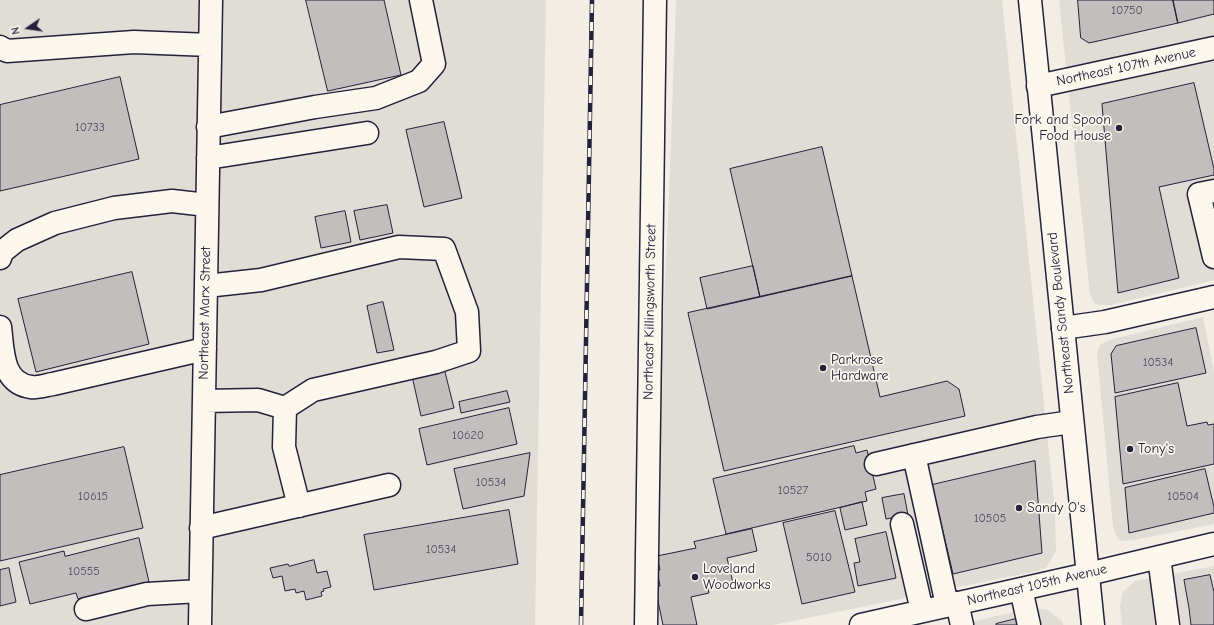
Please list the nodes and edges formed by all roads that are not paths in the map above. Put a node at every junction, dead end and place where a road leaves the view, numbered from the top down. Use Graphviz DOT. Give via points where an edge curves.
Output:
graph roads {
  1 [pos="211,0"];
  2 [pos="421,0"];
  3 [pos="655,0"];
  4 [pos="1030,0"];
  5 [pos="210,45"];
  6 [pos="0,47"];
  7 [pos="1214,48"];
  8 [pos="1038,86"];
  9 [pos="208,127"];
  10 [pos="367,133"];
  11 [pos="208,158"];
  12 [pos="1214,191"];
  13 [pos="207,205"];
  14 [pos="1214,257"];
  15 [pos="0,258"];
  16 [pos="206,286"];
  17 [pos="1214,297"];
  18 [pos="0,327"];
  19 [pos="1063,328"];
  20 [pos="205,349"];
  21 [pos="204,401"];
  22 [pos="285,408"];
  23 [pos="1072,422"];
  24 [pos="914,454"];
  25 [pos="876,464"];
  26 [pos="389,485"];
  27 [pos="299,506"];
  28 [pos="902,524"];
  29 [pos="201,528"];
  30 [pos="1214,544"];
  31 [pos="1159,556"];
  32 [pos="1088,574"];
  33 [pos="1021,589"];
  34 [pos="200,591"];
  35 [pos="952,604"];
  36 [pos="86,610"];
  37 [pos="922,611"];
  38 [pos="200,625"];
  39 [pos="646,625"];
  40 [pos="861,625"];
  41 [pos="962,625"];
  42 [pos="1029,625"];
  43 [pos="1093,625"];
  44 [pos="1168,625"];
  1 -- 5 [label="street, Northeast Marx Street"];
  2 -- 9 [label="street" via="434,64 419,81 376,98"];
  3 -- 39 [label="street, Northeast Killingsworth Street"];
  4 -- 8 [label="street, Northeast Sandy Boulevard"];
  5 -- 6 [label="street" via="134,42 7,51"];
  5 -- 9 [label="street, Northeast Marx Street"];
  7 -- 8 [label="street, Northeast 107th Avenue"];
  8 -- 19 [label="street, Northeast Sandy Boulevard"];
  9 -- 11 [label="street, Northeast Marx Street"];
  10 -- 11 [label="street"];
  11 -- 13 [label="street, Northeast Marx Street"];
  12 -- 14 [label="street" via="1199,194"];
  13 -- 15 [label="street" via="172,201 114,208 55,223 17,240 2,252"];
  13 -- 16 [label="street, Northeast Marx Street"];
  16 -- 20 [label="street, Northeast Marx Street"];
  16 -- 22 [label="street" via="261,280 399,247 444,249 467,312 469,351 436,362 313,390"];
  17 -- 19 [label="street" via="1105,322"];
  18 -- 20 [label="street" via="6,368 14,380 31,387"];
  19 -- 23 [label="street, Northeast Sandy Boulevard"];
  20 -- 21 [label="street, Northeast Marx Street"];
  21 -- 22 [label="street" via="258,400"];
  21 -- 29 [label="street, Northeast Marx Street"];
  22 -- 27 [label="street" via="284,447"];
  23 -- 24 [label="street" via="1037,427"];
  23 -- 32 [label="street, Northeast Sandy Boulevard"];
  24 -- 25 [label="street"];
  24 -- 35 [label="street"];
  26 -- 27 [label="street"];
  27 -- 29 [label="street"];
  28 -- 37 [label="street"];
  29 -- 34 [label="street, Northeast Marx Street"];
  30 -- 31 [label="street, Northeast 105th Avenue"];
  31 -- 32 [label="street, Northeast 105th Avenue"];
  31 -- 44 [label="street"];
  32 -- 33 [label="street, Northeast 105th Avenue"];
  32 -- 43 [label="street, Northeast Sandy Boulevard"];
  33 -- 35 [label="street, Northeast 105th Avenue"];
  33 -- 42 [label="street"];
  34 -- 36 [label="street" via="147,594"];
  34 -- 38 [label="street, Northeast Marx Street"];
  35 -- 37 [label="street, Northeast 105th Avenue"];
  35 -- 41 [label="street"];
  37 -- 40 [label="street, Northeast 105th Avenue"];
}
